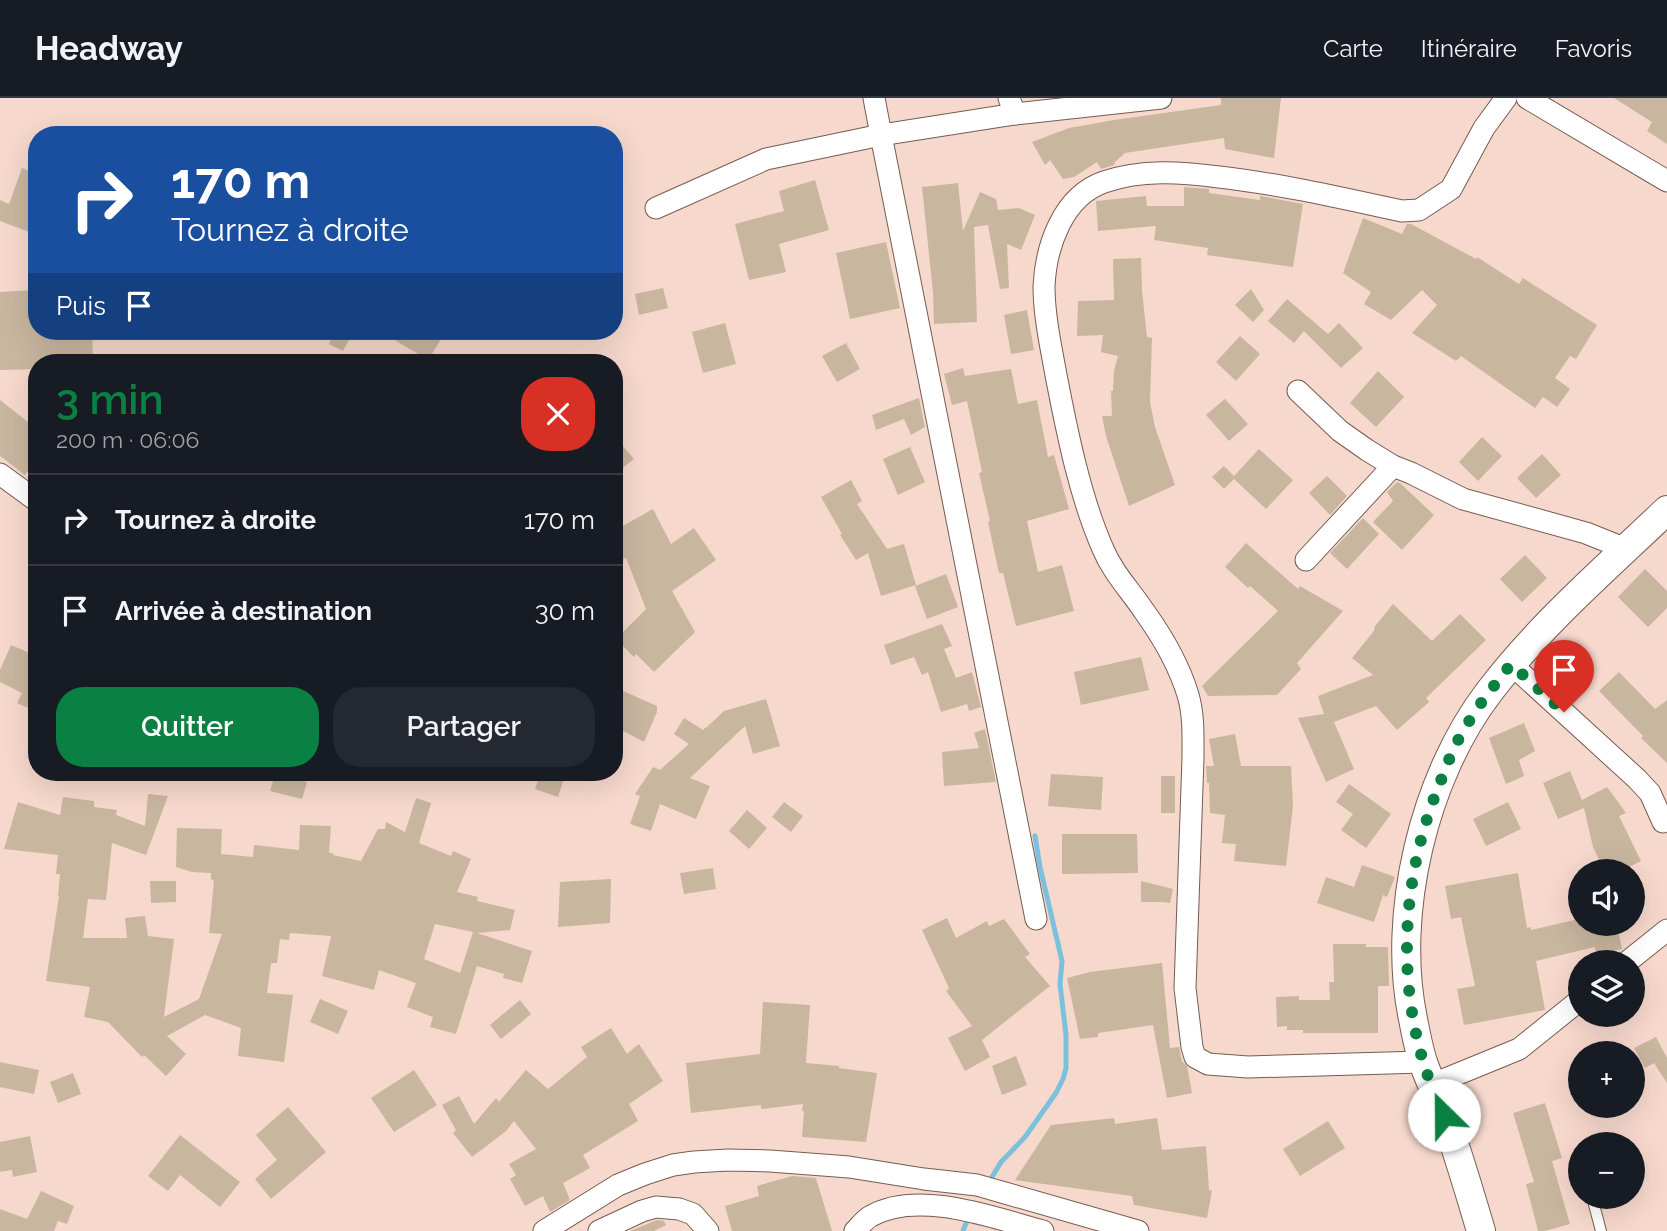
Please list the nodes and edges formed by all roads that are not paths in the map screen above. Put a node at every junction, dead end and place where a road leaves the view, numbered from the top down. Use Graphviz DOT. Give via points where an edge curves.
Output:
graph roads {
  1 [pos="874,98"];
  2 [pos="1161,98"];
  3 [pos="1506,98"];
  4 [pos="1527,98"];
  5 [pos="1012,106"];
  6 [pos="881,135"];
  7 [pos="1667,181"];
  8 [pos="656,208"];
  9 [pos="1298,391"];
  10 [pos="1393,466"];
  11 [pos="0,474"];
  12 [pos="28,494"];
  13 [pos="1667,510"];
  14 [pos="1626,549"];
  15 [pos="1306,560"];
  16 [pos="1511,664"];
  17 [pos="1663,822"];
  18 [pos="1036,919"];
  19 [pos="1667,930"];
  20 [pos="1642,950"];
  21 [pos="1568,1010"];
  22 [pos="1427,1073"];
  23 [pos="1595,1209"];
  24 [pos="544,1231"];
  25 [pos="599,1231"];
  26 [pos="708,1231"];
  27 [pos="855,1231"];
  28 [pos="1043,1231"];
  29 [pos="1138,1231"];
  30 [pos="1480,1231"];
  31 [pos="1601,1231"];
  1 -- 6 [label="street"];
  2 -- 5 [label="street"];
  3 -- 22 [label="street" via="1451,189 1419,210 1402,211 1261,181 1174,172 1103,183 1085,191 1064,215 1044,284 1063,410 1103,550 1161,636 1189,696 1193,758 1185,988 1195,1057 1208,1064 1248,1068"];
  4 -- 7 [label="street"];
  5 -- 6 [label="street"];
  6 -- 8 [label="street" via="766,159"];
  6 -- 18 [label="street"];
  9 -- 10 [label="street" via="1340,431"];
  10 -- 14 [label="street" via="1463,499 1586,533"];
  10 -- 15 [label="street"];
  11 -- 12 [label="street"];
  13 -- 14 [label="street"];
  14 -- 16 [label="street"];
  16 -- 17 [label="street" via="1637,779 1650,793"];
  16 -- 22 [label="street" via="1468,722 1449,759 1417,851 1407,932 1408,981"];
  19 -- 20 [label="street"];
  21 -- 22 [label="street" via="1519,1049"];
  22 -- 30 [label="street"];
  23 -- 31 [label="lane"];
  24 -- 29 [label="street" via="618,1185 645,1174 673,1165 728,1160 849,1167 986,1187"];
  25 -- 26 [label="street" via="656,1207 693,1214"];
  27 -- 28 [label="street" via="870,1217 918,1205 979,1213"];
}
